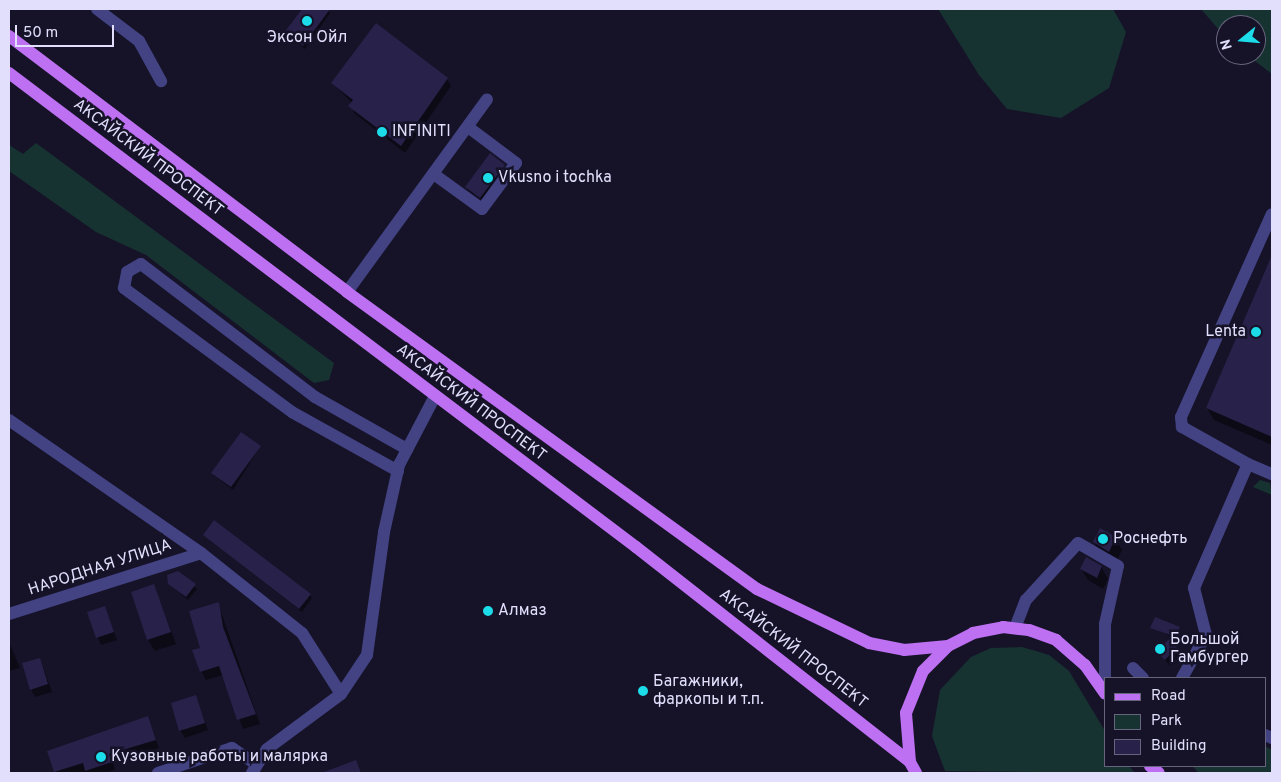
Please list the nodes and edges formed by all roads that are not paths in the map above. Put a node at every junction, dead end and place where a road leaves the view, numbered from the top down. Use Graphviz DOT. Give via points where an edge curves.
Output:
graph roads {
  1 [pos="97,9"];
  2 [pos="9,36"];
  3 [pos="9,73"];
  4 [pos="161,81"];
  5 [pos="487,99"];
  6 [pos="468,127"];
  7 [pos="435,175"];
  8 [pos="1272,214"];
  9 [pos="347,292"];
  10 [pos="435,396"];
  11 [pos="9,420"];
  12 [pos="407,449"];
  13 [pos="1248,464"];
  14 [pos="398,472"];
  15 [pos="1272,474"];
  16 [pos="201,553"];
  17 [pos="9,614"];
  18 [pos="1015,628"];
  19 [pos="948,646"];
  20 [pos="1133,668"];
  21 [pos="1105,677"];
  22 [pos="1142,677"];
  23 [pos="1183,677"];
  24 [pos="1104,693"];
  25 [pos="341,694"];
  26 [pos="253,768"];
  27 [pos="913,768"];
  28 [pos="158,773"];
  1 -- 4 [label="street" via="139,41"];
  2 -- 9 [label="main road, АКСАЙСКИЙ ПРОСПЕКТ"];
  3 -- 10 [label="main road, АКСАЙСКИЙ ПРОСПЕКТ"];
  5 -- 6 [label="street"];
  6 -- 7 [label="street"];
  6 -- 7 [label="street" via="516,162 482,209"];
  7 -- 9 [label="street"];
  8 -- 13 [label="street" via="1181,417 1182,427"];
  9 -- 19 [label="main road, АКСАЙСКИЙ ПРОСПЕКТ" via="757,590 869,643 904,650"];
  10 -- 12 [label="street"];
  10 -- 27 [label="main road, АКСАЙСКИЙ ПРОСПЕКТ" via="792,666"];
  11 -- 16 [label="street"];
  12 -- 14 [label="street"];
  12 -- 14 [label="street" via="315,397 141,264 127,272 124,288 292,412"];
  13 -- 15 [label="street"];
  13 -- 23 [label="street" via="1194,588 1206,636"];
  14 -- 25 [label="street" via="367,655"];
  16 -- 17 [label="street, НАРОДНАЯ УЛИЦА"];
  16 -- 25 [label="street" via="302,633"];
  18 -- 19 [label="main road" via="973,633"];
  18 -- 21 [label="street" via="1026,600 1078,543 1118,566 1105,624"];
  18 -- 24 [label="main road" via="1056,640 1085,665"];
  19 -- 27 [label="main road" via="923,671 906,713"];
  20 -- 22 [label="street"];
  25 -- 26 [label="street" via="300,721"];
  26 -- 28 [label="street" via="232,748"];
}
